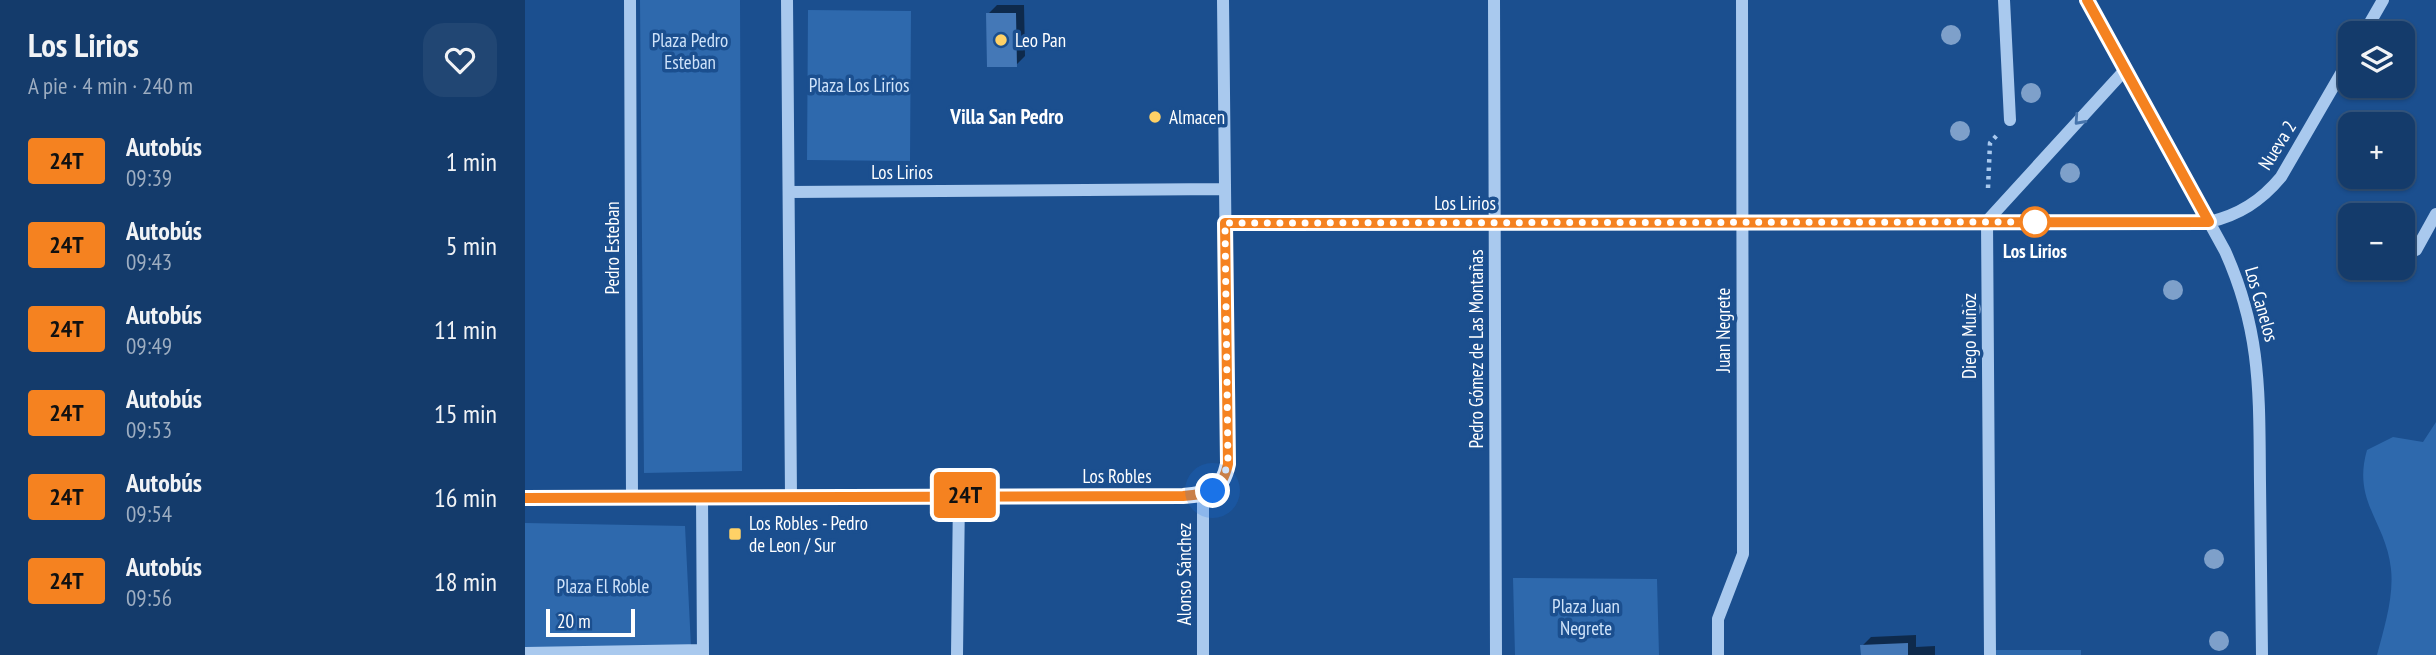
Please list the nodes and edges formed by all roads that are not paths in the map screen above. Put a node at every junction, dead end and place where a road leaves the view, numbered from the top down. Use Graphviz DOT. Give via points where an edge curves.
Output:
graph roads {
  1 [pos="630,0"];
  2 [pos="787,0"];
  3 [pos="1223,0"];
  4 [pos="1495,0"];
  5 [pos="1742,0"];
  6 [pos="2004,0"];
  7 [pos="2087,0"];
  8 [pos="2383,0"];
  9 [pos="2371,21"];
  10 [pos="2125,70"];
  11 [pos="2338,79"];
  12 [pos="2010,120"];
  13 [pos="1225,189"];
  14 [pos="789,192"];
  15 [pos="2436,214"];
  16 [pos="1987,221"];
  17 [pos="1495,222"];
  18 [pos="1742,222"];
  19 [pos="2209,222"];
  20 [pos="1225,223"];
  21 [pos="2416,250"];
  22 [pos="1203,493"];
  23 [pos="959,495"];
  24 [pos="702,496"];
  25 [pos="790,496"];
  26 [pos="632,497"];
  27 [pos="525,498"];
  28 [pos="703,652"];
  29 [pos="525,653"];
  30 [pos="957,655"];
  31 [pos="1203,655"];
  32 [pos="1496,655"];
  33 [pos="1718,655"];
  34 [pos="1990,655"];
  35 [pos="2262,655"];
  1 -- 26 [label="street, Pedro Esteban"];
  2 -- 14 [label="street"];
  3 -- 13 [label="street"];
  4 -- 17 [label="street, Pedro Gómez de Las Montañas"];
  5 -- 18 [label="street, Juan Negrete"];
  6 -- 12 [label="street"];
  7 -- 10 [label="street, Los Canelos"];
  8 -- 9 [label="street"];
  10 -- 16 [label="street, one-way"];
  10 -- 19 [label="street, Los Canelos"];
  11 -- 19 [label="street, Nueva 2" via="2276,184 2242,211"];
  13 -- 14 [label="street, Los Lirios"];
  13 -- 20 [label="street"];
  14 -- 25 [label="street"];
  15 -- 21 [label="street"];
  16 -- 18 [label="street, Los Lirios"];
  16 -- 19 [label="street, Los Lirios"];
  16 -- 34 [label="street, Diego Muñoz"];
  17 -- 18 [label="street, Los Lirios"];
  17 -- 20 [label="street, Los Lirios"];
  17 -- 32 [label="street, Pedro Gómez de Las Montañas"];
  18 -- 33 [label="street, Juan Negrete" via="1742,554 1718,619"];
  19 -- 35 [label="street, Los Canelos" via="2238,281 2258,369"];
  20 -- 22 [label="street" via="1228,464 1220,485"];
  22 -- 23 [label="street, Los Robles"];
  22 -- 31 [label="street, Alonso Sánchez"];
  23 -- 25 [label="street, Los Robles"];
  23 -- 30 [label="street"];
  24 -- 25 [label="street, Los Robles"];
  24 -- 26 [label="street, Los Robles"];
  24 -- 28 [label="street"];
  26 -- 27 [label="street, Los Robles"];
  28 -- 29 [label="street"];
}
